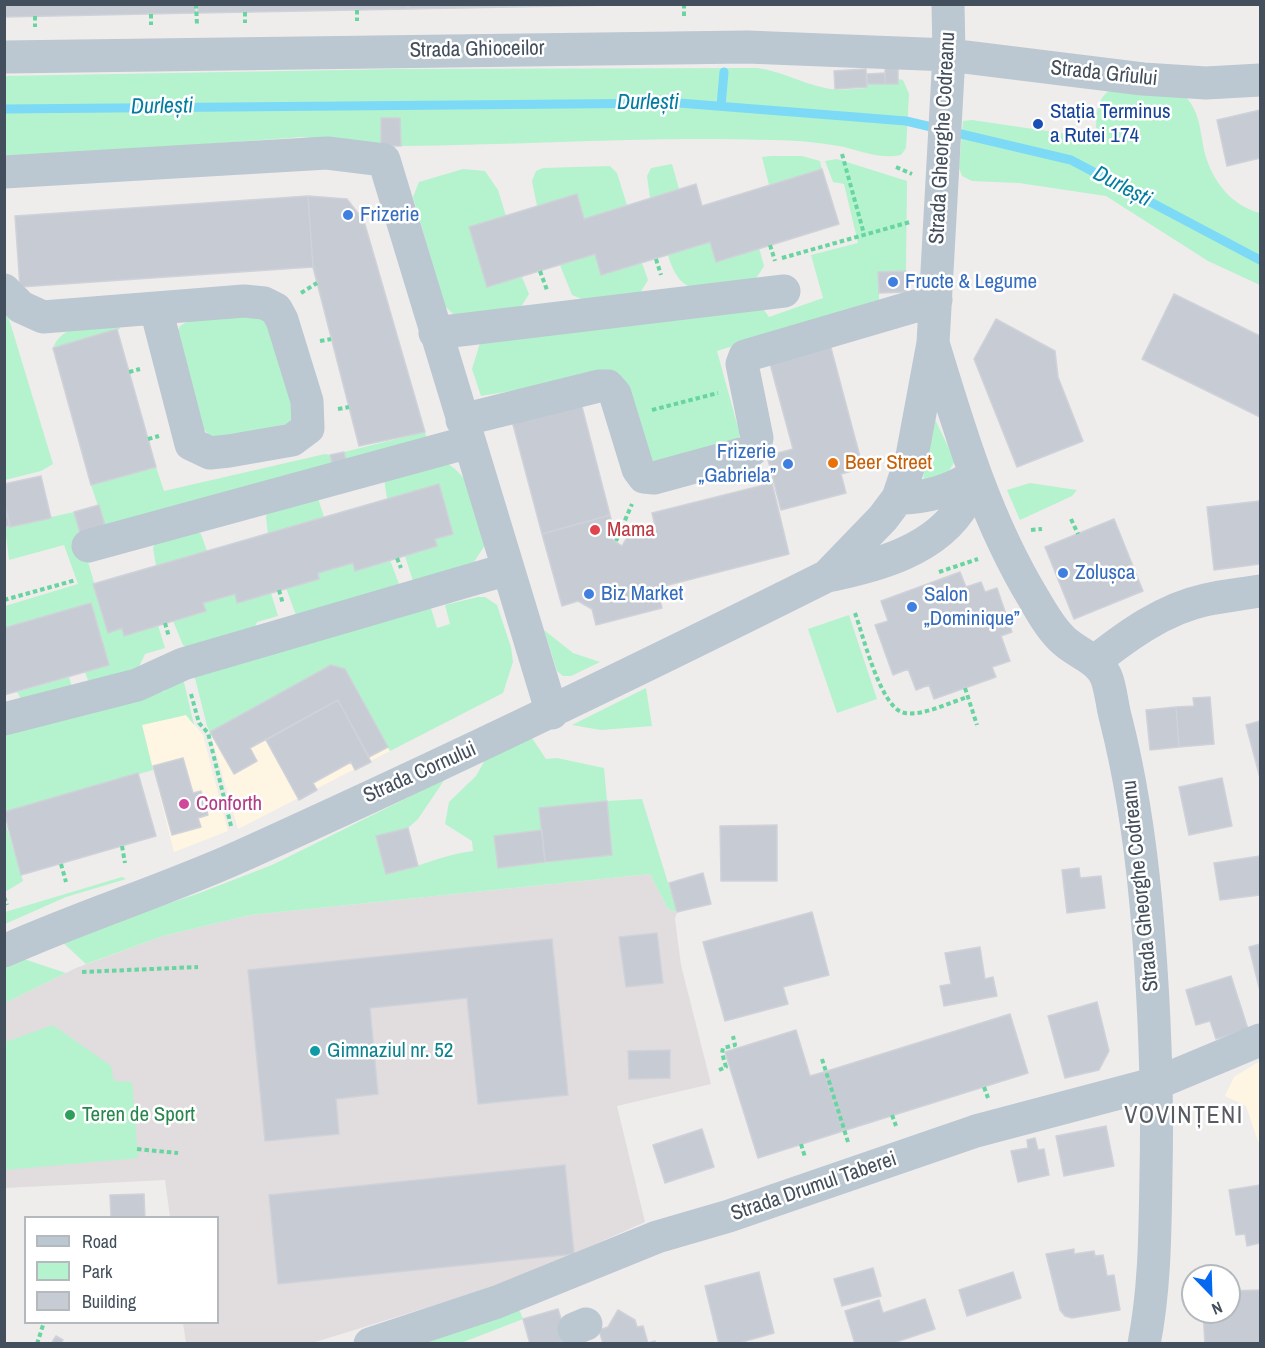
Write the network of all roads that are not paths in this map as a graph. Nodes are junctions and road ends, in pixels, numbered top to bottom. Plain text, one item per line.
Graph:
1 (948, 4) edge
2 (4, 57) edge
3 (947, 71) junction
4 (1260, 80) edge
5 (4, 172) edge
6 (780, 275) road end
7 (4, 290) edge
8 (936, 300) junction
9 (156, 309) junction
10 (435, 333) junction
11 (933, 343) junction
12 (465, 431) junction
13 (974, 476) junction
14 (898, 498) junction
15 (88, 546) dead end
16 (508, 569) junction
17 (827, 576) junction
18 (1260, 591) edge
19 (1095, 661) junction
20 (552, 713) junction
21 (4, 719) edge
22 (4, 951) edge
23 (1260, 1040) edge
24 (1157, 1083) junction
25 (370, 1344) edge
26 (1144, 1344) edge

1 - 3 street, Strada Gheorghe Codreanu
2 - 3 street, Strada Ghioceilor
3 - 4 street, Strada Grîului
3 - 8 street, Strada Gheorghe Codreanu
5 - 10 street
6 - 10 street
7 - 9 street
8 - 11 street, Strada Gheorghe Codreanu
8 - 12 street
9 - 9 street
10 - 12 street
11 - 13 street, Strada Gheorghe Codreanu
11 - 14 street
12 - 15 street
12 - 16 street
13 - 14 street
13 - 17 street
13 - 19 street, Strada Gheorghe Codreanu
14 - 17 street
16 - 20 street
16 - 21 street
17 - 20 street, Strada Cornului
18 - 19 street
19 - 24 street, Strada Gheorghe Codreanu
20 - 22 street, Strada Cornului
23 - 24 street, Strada Drumul Taberei
24 - 25 street, Strada Drumul Taberei
24 - 26 street, Strada Gheorghe Codreanu

